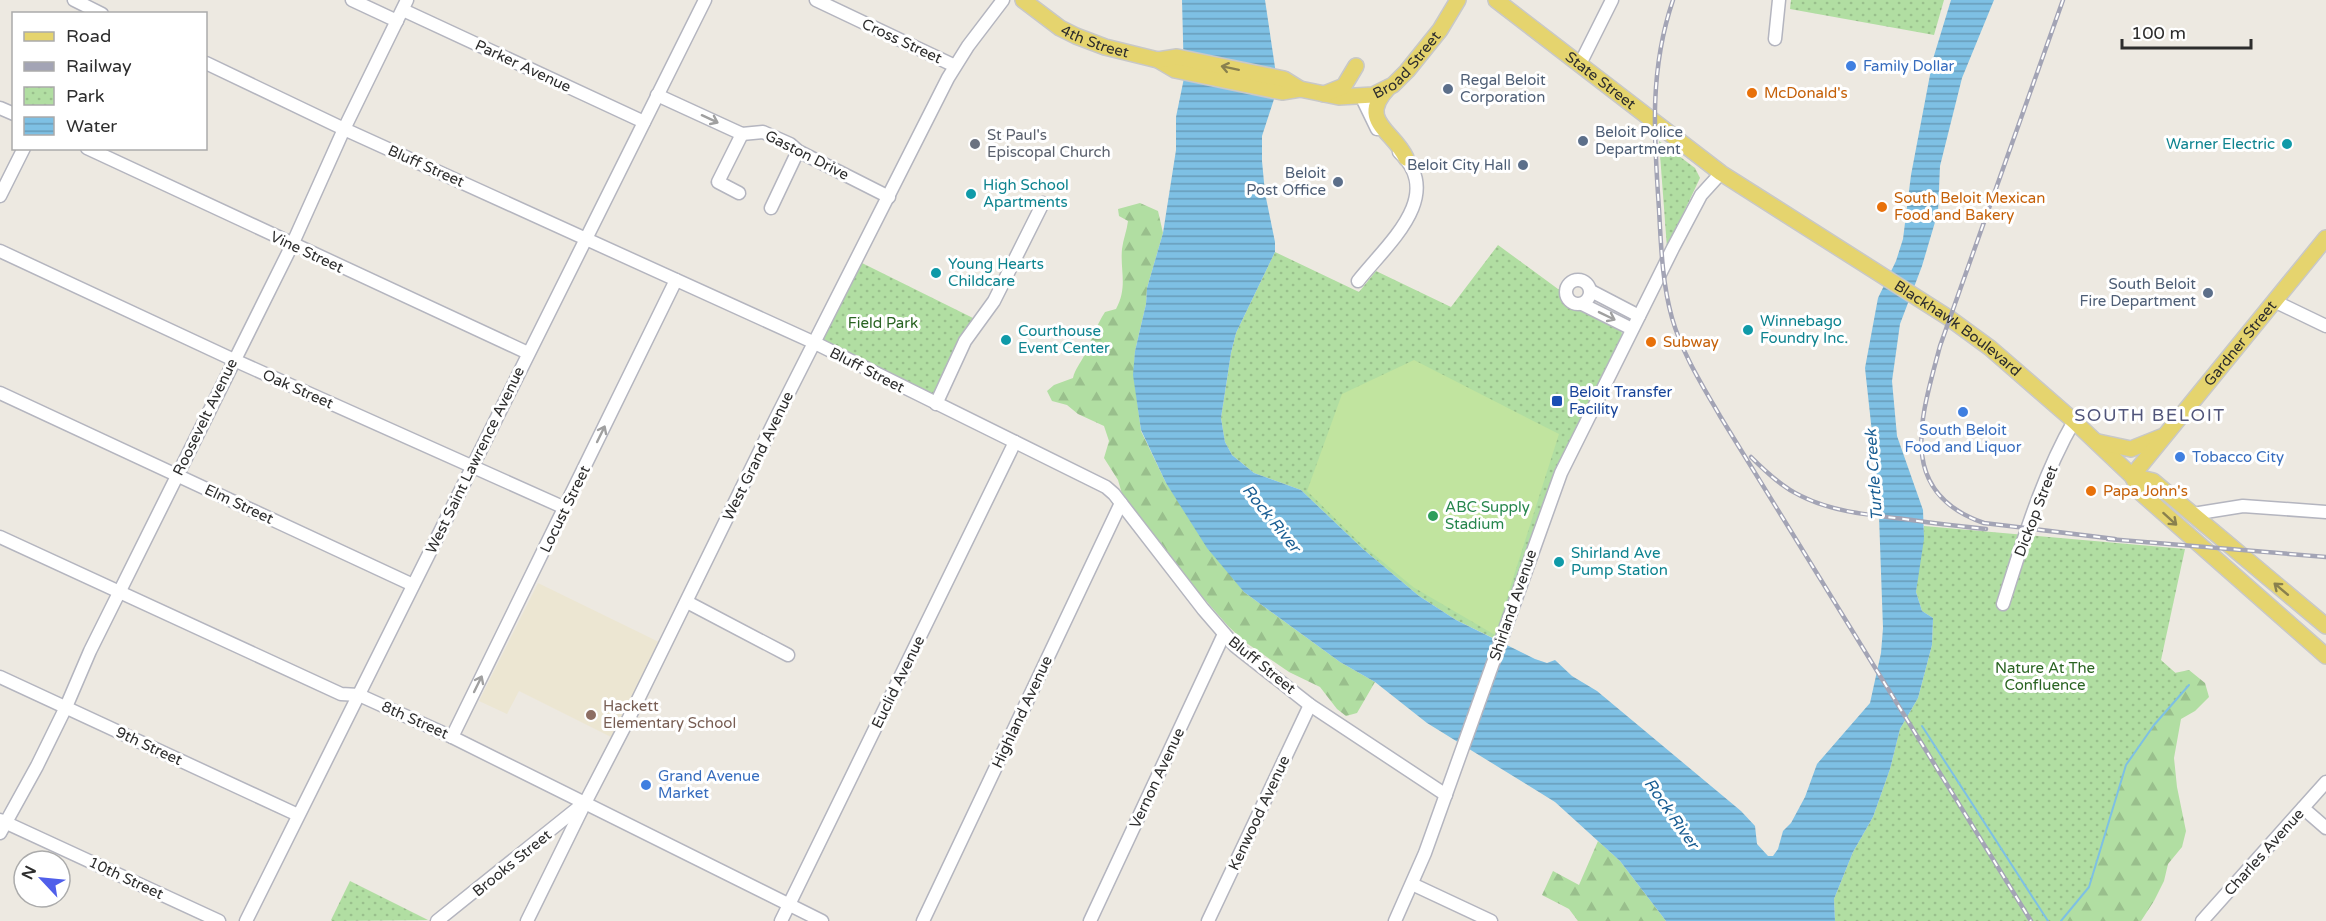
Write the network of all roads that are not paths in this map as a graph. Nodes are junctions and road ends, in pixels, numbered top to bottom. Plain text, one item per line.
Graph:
1 (74, 0) edge
2 (352, 0) edge
3 (816, 0) edge
4 (1003, 0) edge
5 (1023, 0) edge
6 (1458, 0) edge
7 (1496, 0) edge
8 (1612, 0) edge
9 (1779, 0) edge
10 (703, 1) edge
11 (96, 9) edge
12 (402, 10) edge
13 (1774, 39) dead end
14 (207, 63) edge
15 (1176, 64) joint
16 (1580, 64) junction
17 (955, 66) junction
18 (1356, 66) dead end
19 (1388, 88) junction
20 (1322, 94) junction
21 (657, 95) junction
22 (1362, 98) junction
23 (644, 122) junction
24 (344, 129) junction
25 (742, 134) junction
26 (23, 150) edge
27 (91, 150) edge
28 (798, 151) junction
29 (1408, 161) junction
30 (1721, 172) junction
31 (739, 193) dead end
32 (0, 196) edge
33 (889, 197) junction
34 (1765, 202) joint
35 (1043, 203) dead end
36 (771, 208) dead end
37 (585, 238) junction
38 (2326, 238) edge
39 (292, 245) junction
40 (0, 251) edge
41 (676, 280) junction
42 (1358, 281) dead end
43 (1591, 291) junction
44 (2274, 301) junction
45 (1582, 304) junction
46 (1639, 316) junction
47 (2326, 326) edge
48 (1632, 329) junction
49 (815, 343) junction
50 (528, 353) junction
51 (234, 360) junction
52 (0, 393) edge
53 (936, 404) junction
54 (2074, 421) junction
55 (2164, 436) junction
56 (1015, 442) junction
57 (2097, 442) junction
58 (472, 468) junction
59 (177, 475) junction
60 (2132, 476) junction
61 (1121, 503) junction
62 (565, 508) junction
63 (2326, 512) edge
64 (2193, 514) junction
65 (0, 537) edge
66 (413, 585) junction
67 (118, 592) junction
68 (687, 602) junction
69 (2003, 604) dead end
70 (2326, 626) edge
71 (1224, 634) junction
72 (788, 655) dead end
73 (2326, 656) edge
74 (0, 677) edge
75 (359, 695) junction
76 (1310, 705) junction
77 (66, 707) junction
78 (452, 737) junction
79 (2326, 782) edge
80 (1446, 795) junction
81 (585, 802) junction
82 (2303, 808) junction
83 (298, 815) junction
84 (2, 825) edge
85 (2326, 828) edge
86 (1412, 884) junction
87 (789, 905) junction
88 (219, 921) edge
89 (246, 921) edge
90 (437, 921) edge
91 (527, 921) edge
92 (781, 921) edge
93 (822, 921) edge
94 (923, 921) edge
95 (1090, 921) edge
96 (1208, 921) edge
97 (1395, 921) edge
98 (1491, 921) edge
99 (2202, 921) edge

1 - 11 street
2 - 12 street, Parker Avenue
3 - 17 street, Cross Street
4 - 17 street, West Grand Avenue
5 - 15 main road, 4th Street
6 - 19 main road, Broad Street
7 - 16 main road, State Street
8 - 16 street
9 - 13 street
10 - 21 street, West Saint Lawrence Avenue
12 - 23 street, Parker Avenue
12 - 24 street, Roosevelt Avenue
14 - 24 street, Bluff Street
15 - 20 main road, Broad Street
16 - 30 main road, State Street
17 - 33 street, West Grand Avenue
18 - 20 main road
19 - 22 main road, Broad Street
19 - 29 main road
20 - 22 main road, Broad Street
21 - 23 street, West Saint Lawrence Avenue
21 -> 25 street, Gaston Drive
22 - 29 street
23 - 37 street, West Saint Lawrence Avenue
24 - 37 street, Bluff Street
24 - 39 street, Roosevelt Avenue
25 - 28 street, Gaston Drive
25 - 31 street
26 - 32 street
27 - 39 street, Vine Street
28 - 33 street, Gaston Drive
28 - 36 street
29 - 42 street
30 - 34 main road, State Street
30 - 46 street, Shirland Avenue
33 - 49 street, West Grand Avenue
34 - 54 main road, Blackhawk Boulevard
35 - 53 street
37 - 41 street, Bluff Street
37 - 50 street, West Saint Lawrence Avenue
38 - 44 main road, Gardner Street
39 - 50 street, Vine Street
39 - 51 street, Roosevelt Avenue
40 - 51 street, Oak Street
41 - 49 street, Bluff Street
62 -> 41 street, Locust Street
43 - 45 street
43 - 45 street
43 - 46 street
44 - 47 street
44 - 55 main road, Gardner Street
45 -> 48 street
46 - 48 street, Shirland Avenue
48 - 80 street, Shirland Avenue
49 - 53 street, Bluff Street
49 - 68 street, West Grand Avenue
50 - 58 street, West Saint Lawrence Avenue
51 - 58 street, Oak Street
51 - 59 street, Roosevelt Avenue
52 - 59 street, Elm Street
53 - 56 street, Bluff Street
54 - 57 main road, Blackhawk Boulevard
54 - 69 street, Dickop Street
55 - 57 main road
55 - 60 main road, Gardner Street
56 - 61 street, Bluff Street
56 - 87 street, Euclid Avenue
57 - 60 main road, Blackhawk Boulevard
58 - 62 street, Oak Street
58 - 66 street, West Saint Lawrence Avenue
59 - 66 street, Elm Street
59 - 67 street, Roosevelt Avenue
60 - 64 main road, Blackhawk Boulevard
60 -> 73 main road, Blackhawk Boulevard
61 - 71 street, Bluff Street
61 - 94 street, Highland Avenue
78 -> 62 street, Locust Street
63 - 64 street
70 -> 64 main road, Blackhawk Boulevard
65 - 67 street, 8th Street
66 - 75 street, West Saint Lawrence Avenue
67 - 75 street, 8th Street
67 - 77 street, Roosevelt Avenue
68 - 72 street
68 - 81 street, West Grand Avenue
71 - 76 street, Bluff Street
71 - 95 street, Vernon Avenue
74 - 77 street, 9th Street
75 - 78 street, 8th Street
75 - 83 street, West Saint Lawrence Avenue
76 - 80 street, Bluff Street
76 - 96 street, Kenwood Avenue
77 - 83 street, 9th Street
77 - 84 street, Roosevelt Avenue
78 - 81 street, 8th Street
79 - 82 street, Charles Avenue
80 - 86 street, Shirland Avenue
81 - 87 street, 8th Street
81 - 90 street, Brooks Street
81 - 91 street, West Grand Avenue
82 - 85 street
82 - 99 street, Charles Avenue
83 - 89 street, West Saint Lawrence Avenue
84 - 88 street, 10th Street
86 - 97 street, Shirland Avenue
86 - 98 street
87 - 92 street, Euclid Avenue
87 - 93 street, 8th Street

